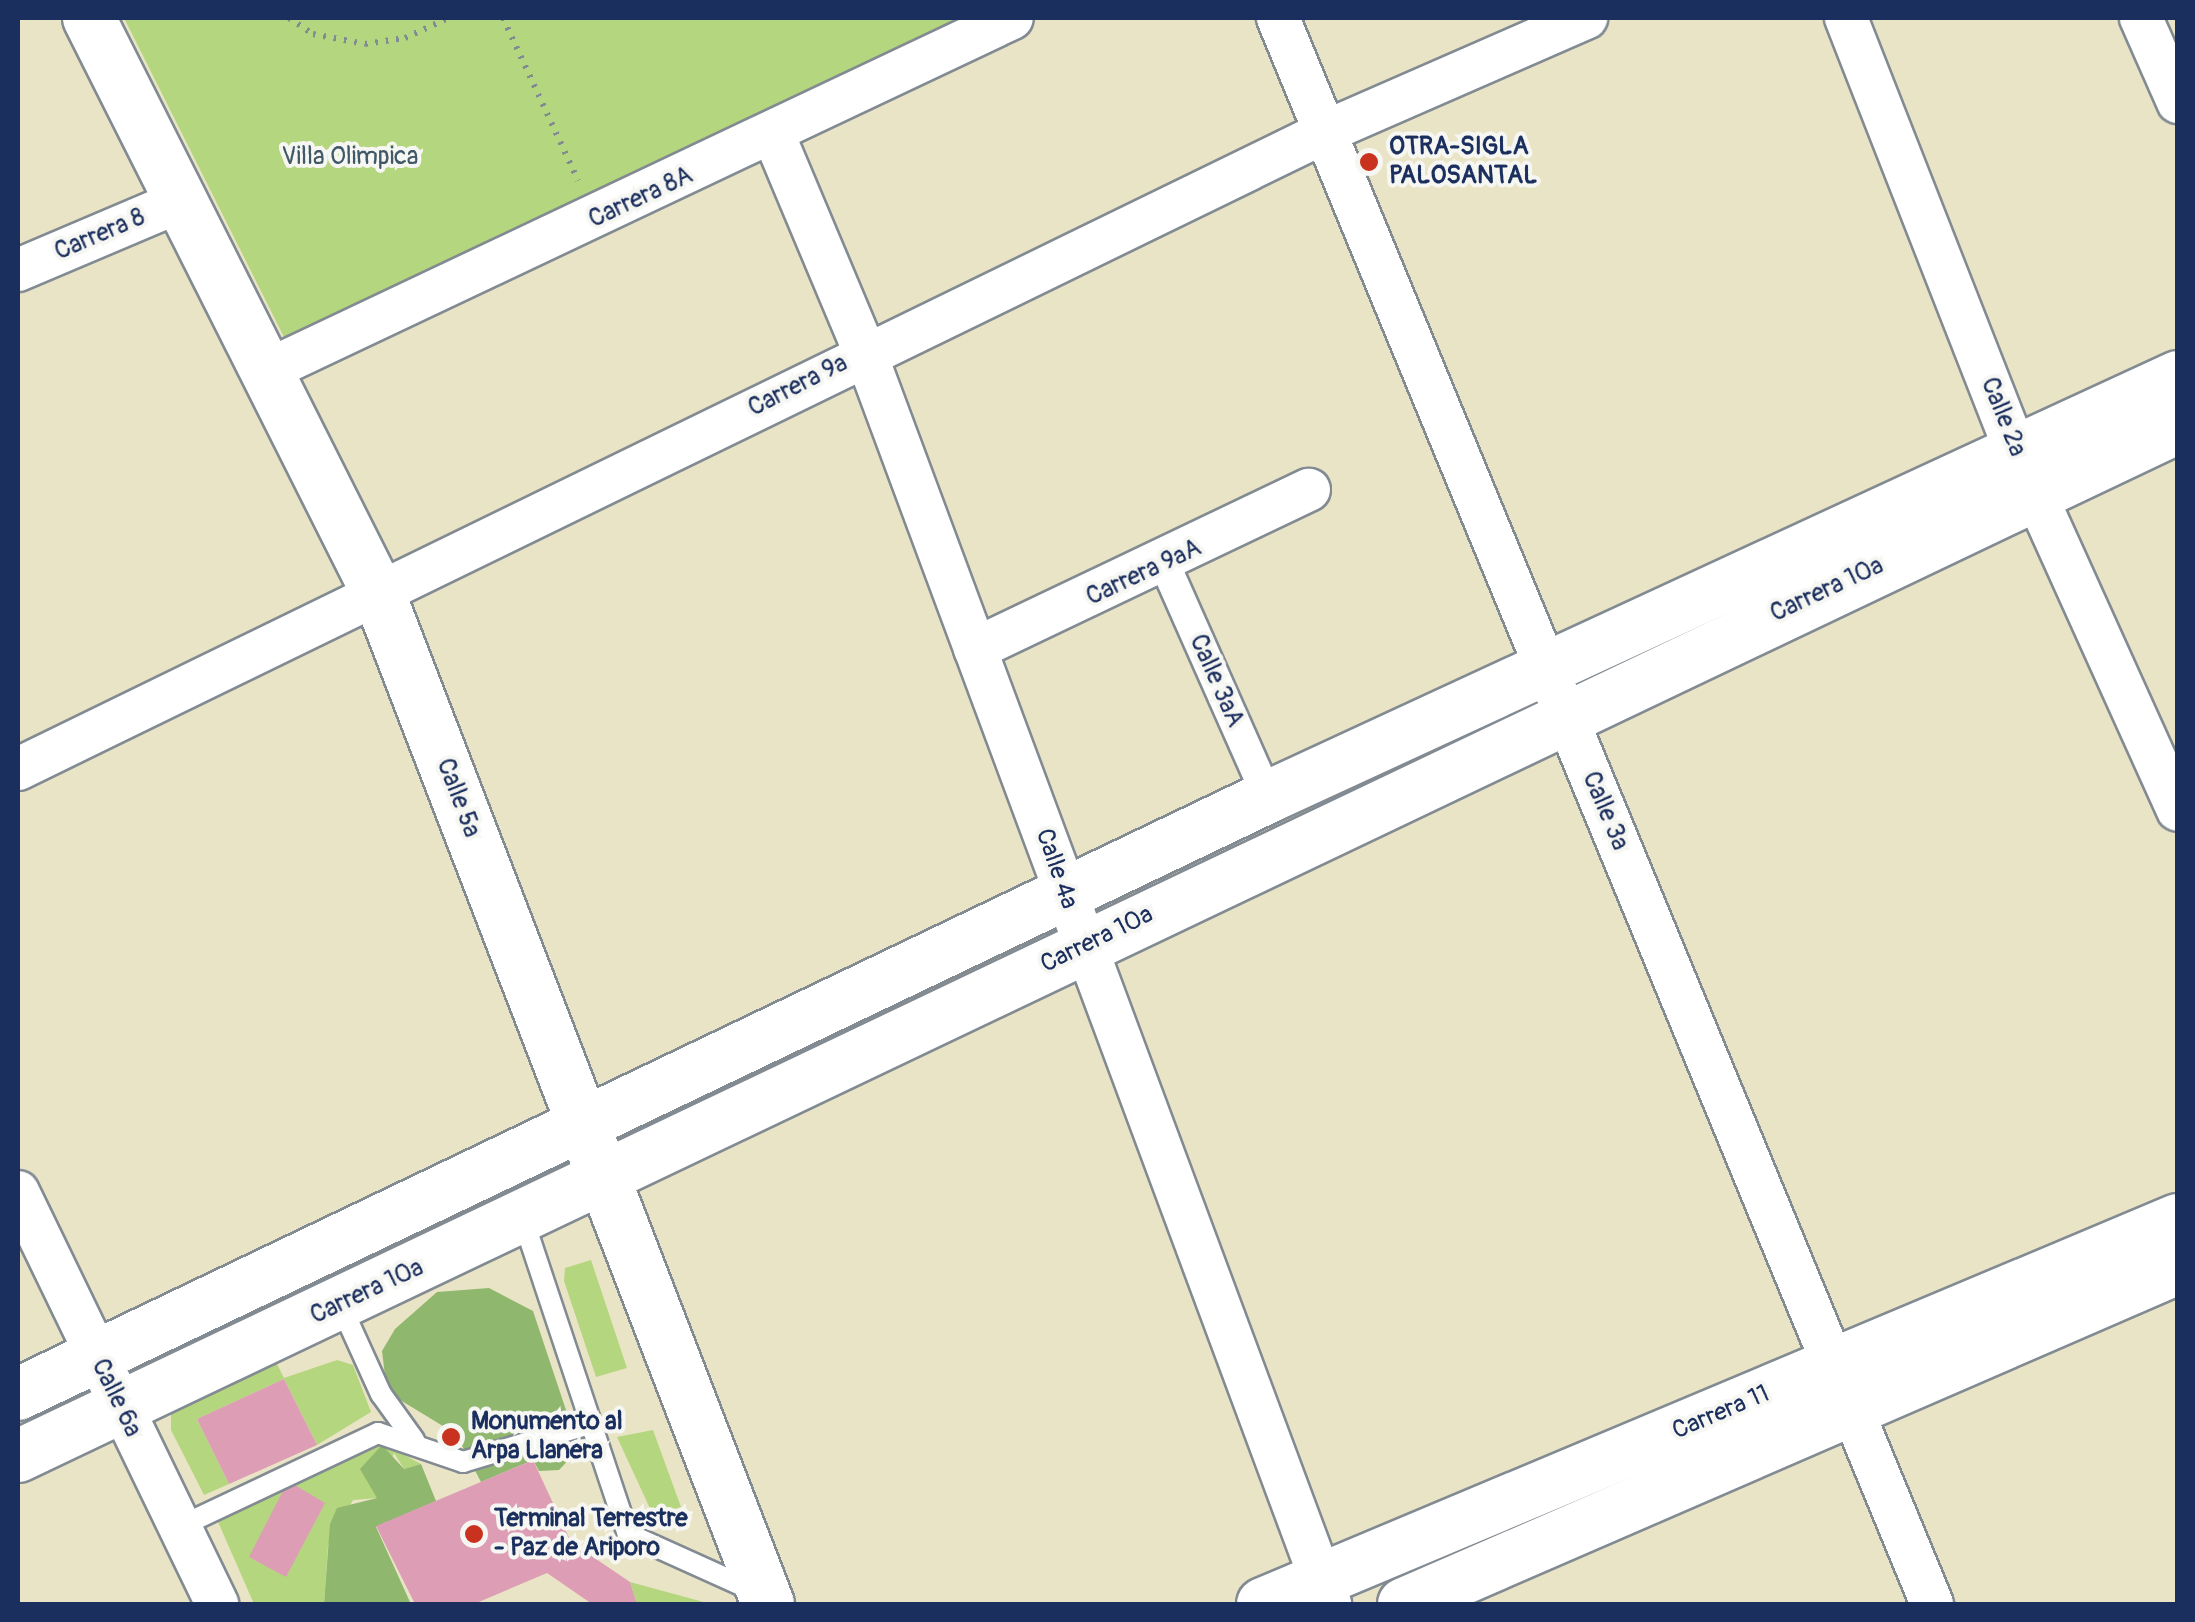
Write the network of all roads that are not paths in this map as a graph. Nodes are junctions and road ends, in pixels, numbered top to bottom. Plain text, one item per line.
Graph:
1 (89, 18) edge
2 (1012, 18) edge
3 (1278, 18) edge
4 (1586, 18) edge
5 (1846, 18) edge
6 (2141, 18) edge
7 (2178, 102) edge
8 (1327, 130) junction
9 (774, 136) junction
10 (183, 200) junction
11 (18, 270) edge
12 (865, 352) junction
13 (266, 371) junction
14 (2178, 377) edge
15 (2178, 427) edge
16 (2014, 447) junction
17 (1309, 490) dead end
18 (2035, 494) junction
19 (1165, 565) junction
20 (380, 597) junction
21 (975, 649) junction
22 (1555, 689) junction
23 (2160, 726) edge
24 (18, 769) edge
25 (1268, 797) junction
26 (2178, 810) edge
27 (1066, 894) junction
28 (1082, 948) junction
29 (586, 1124) junction
30 (607, 1180) junction
31 (18, 1192) edge
32 (523, 1219) junction
33 (2178, 1220) edge
34 (2178, 1268) edge
35 (341, 1306) junction
36 (95, 1355) junction
37 (1844, 1388) junction
38 (18, 1394) edge
39 (120, 1406) junction
40 (589, 1424) junction
41 (419, 1444) junction
42 (18, 1456) edge
43 (179, 1527) junction
44 (1325, 1592) edge
45 (767, 1600) edge
46 (217, 1604) edge
47 (1263, 1604) edge
48 (1404, 1604) edge
49 (1932, 1604) edge

1 - 10 street, Calle 5ª
2 - 9 street, Carrera 8A
3 - 8 street, Calle 3ª
4 - 8 street, Carrera 9ª
5 - 16 street, Calle 2ª
6 - 7 street
8 - 12 street, Carrera 9ª
8 - 22 street, Calle 3ª
9 - 12 street, Calle 4ª
9 - 13 street, Carrera 8A
10 - 11 street, Carrera 8
10 - 13 street, Calle 5ª
12 - 20 street, Carrera 9ª
12 - 21 street, Calle 4ª
13 - 20 street, Calle 5ª
14 - 16 street, Carrera 10ª
15 - 18 street, Carrera 10ª
16 - 18 street, Calle 2ª
16 - 22 street, Carrera 10ª
17 - 19 street, Carrera 9ªA
18 - 22 street, Carrera 10ª
18 - 23 street, Calle 2ª
19 - 21 street, Carrera 9ªA
19 - 25 street, Calle 3ªA
20 - 24 street, Carrera 9ª
20 - 29 street, Calle 5ª
21 - 27 street, Calle 4ª
22 - 25 street, Carrera 10ª
22 - 28 street, Carrera 10ª
22 - 37 street, Calle 3ª
23 - 26 street, Calle 2ª
25 - 27 street, Carrera 10ª
27 - 28 street, Calle 4ª
27 - 29 street, Carrera 10ª
28 - 30 street, Carrera 10ª
28 - 44 street, Calle 4ª
29 - 30 street, Calle 5ª
29 - 36 street, Carrera 10ª
30 - 32 street, Carrera 10ª
30 - 45 street, Calle 5ª
31 - 36 street, Calle 6ª
32 - 35 street, Carrera 10ª
32 - 40 lane
33 - 37 street, Carrera 11
34 - 37 street, Carrera 11
35 - 39 street, Carrera 10ª
35 - 41 lane
36 - 38 street, Carrera 10ª
36 - 39 street, Calle 6ª
37 - 44 street, Carrera 11
37 - 48 street, Carrera 11
37 - 49 street, Calle 3ª
39 - 42 street, Carrera 10ª
39 - 43 street, Calle 6ª
40 - 41 lane
40 - 45 lane
41 - 43 lane
43 - 46 street, Calle 6ª
44 - 47 street, Carrera 11

